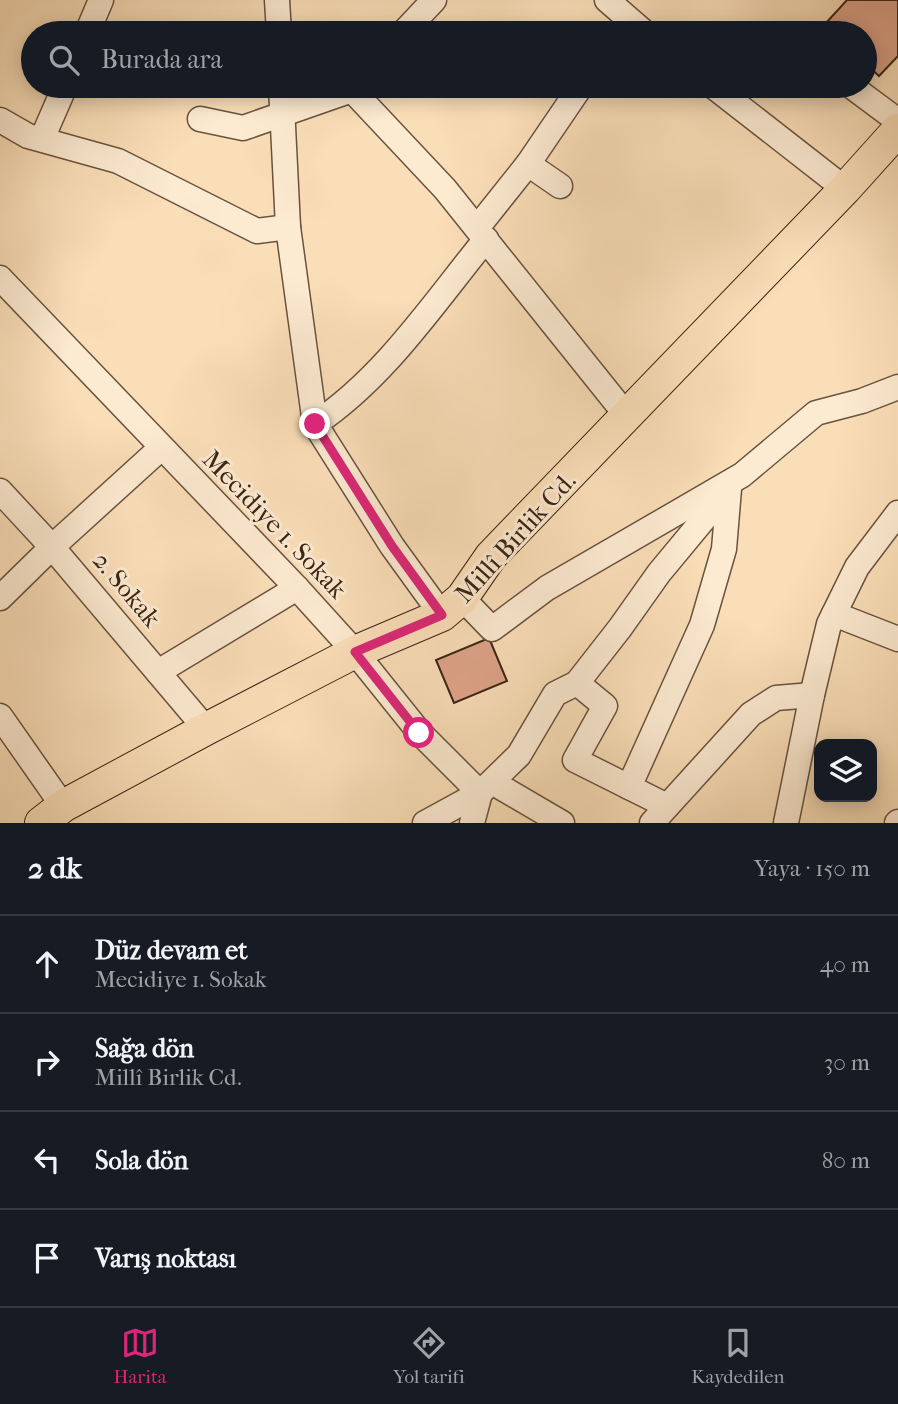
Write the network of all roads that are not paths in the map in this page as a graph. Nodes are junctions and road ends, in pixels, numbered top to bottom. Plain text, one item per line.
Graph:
1 (101, 0) edge
2 (277, 0) edge
3 (434, 0) edge
4 (607, 0) edge
5 (92, 21) edge
6 (278, 21) edge
7 (414, 21) edge
8 (624, 21) edge
9 (60, 98) edge
10 (281, 98) edge
11 (327, 98) edge
12 (362, 98) edge
13 (573, 98) edge
14 (728, 98) edge
15 (867, 98) edge
16 (282, 115) junction
17 (200, 119) dead end
18 (0, 120) edge
19 (898, 121) edge
20 (898, 130) edge
21 (42, 139) junction
22 (528, 164) junction
23 (560, 186) dead end
24 (845, 189) junction
25 (288, 227) junction
26 (482, 234) junction
27 (0, 278) edge
28 (898, 387) edge
29 (627, 416) junction
30 (315, 424) junction
31 (161, 448) junction
32 (736, 482) junction
33 (0, 491) edge
34 (898, 513) edge
35 (52, 547) junction
36 (297, 588) junction
37 (0, 598) edge
38 (452, 606) junction
39 (834, 614) junction
40 (898, 639) edge
41 (355, 652) junction
42 (158, 672) junction
43 (577, 683) junction
44 (811, 695) junction
45 (0, 716) edge
46 (206, 729) junction
47 (629, 787) junction
48 (486, 788) junction
49 (52, 814) edge
50 (660, 815) edge
51 (425, 823) edge
52 (472, 823) edge
53 (562, 823) edge
54 (789, 823) edge

1 - 5 street
2 - 6 street
3 - 7 street
4 - 8 street
9 - 21 street
10 - 16 street
11 - 16 street
12 - 26 street
13 - 22 street
14 - 24 street
15 - 19 street
16 - 17 street
16 - 25 street
18 - 21 street
20 - 24 main road, Millî Birlik Cd.
21 - 25 street
22 - 23 street
22 - 26 street
24 - 29 main road, Millî Birlik Cd.
25 - 30 street
26 - 29 street
26 - 30 street
27 - 31 street, Mecidiye 1. Sokak
28 - 32 street
29 - 38 main road, Millî Birlik Cd.
30 - 38 street
31 - 35 street
31 - 36 street, Mecidiye 1. Sokak
32 - 38 street
32 - 43 street
32 - 47 street
33 - 35 street, 2. Sokak
34 - 39 street
35 - 37 street
35 - 42 street, 2. Sokak
36 - 41 street, Mecidiye 1. Sokak
36 - 42 street
38 - 41 main road, Millî Birlik Cd.
39 - 40 street
39 - 44 street
41 - 46 main road, Millî Birlik Cd.
41 - 48 street, Mecidiye 1. Sokak
42 - 46 street, 2. Sokak
43 - 47 street
43 - 48 street
44 - 50 street
44 - 54 street
45 - 49 street
46 - 49 main road, Millî Birlik Cd.
47 - 50 street
48 - 51 street
48 - 52 street
48 - 53 street, Mecidiye 1. Sokak

